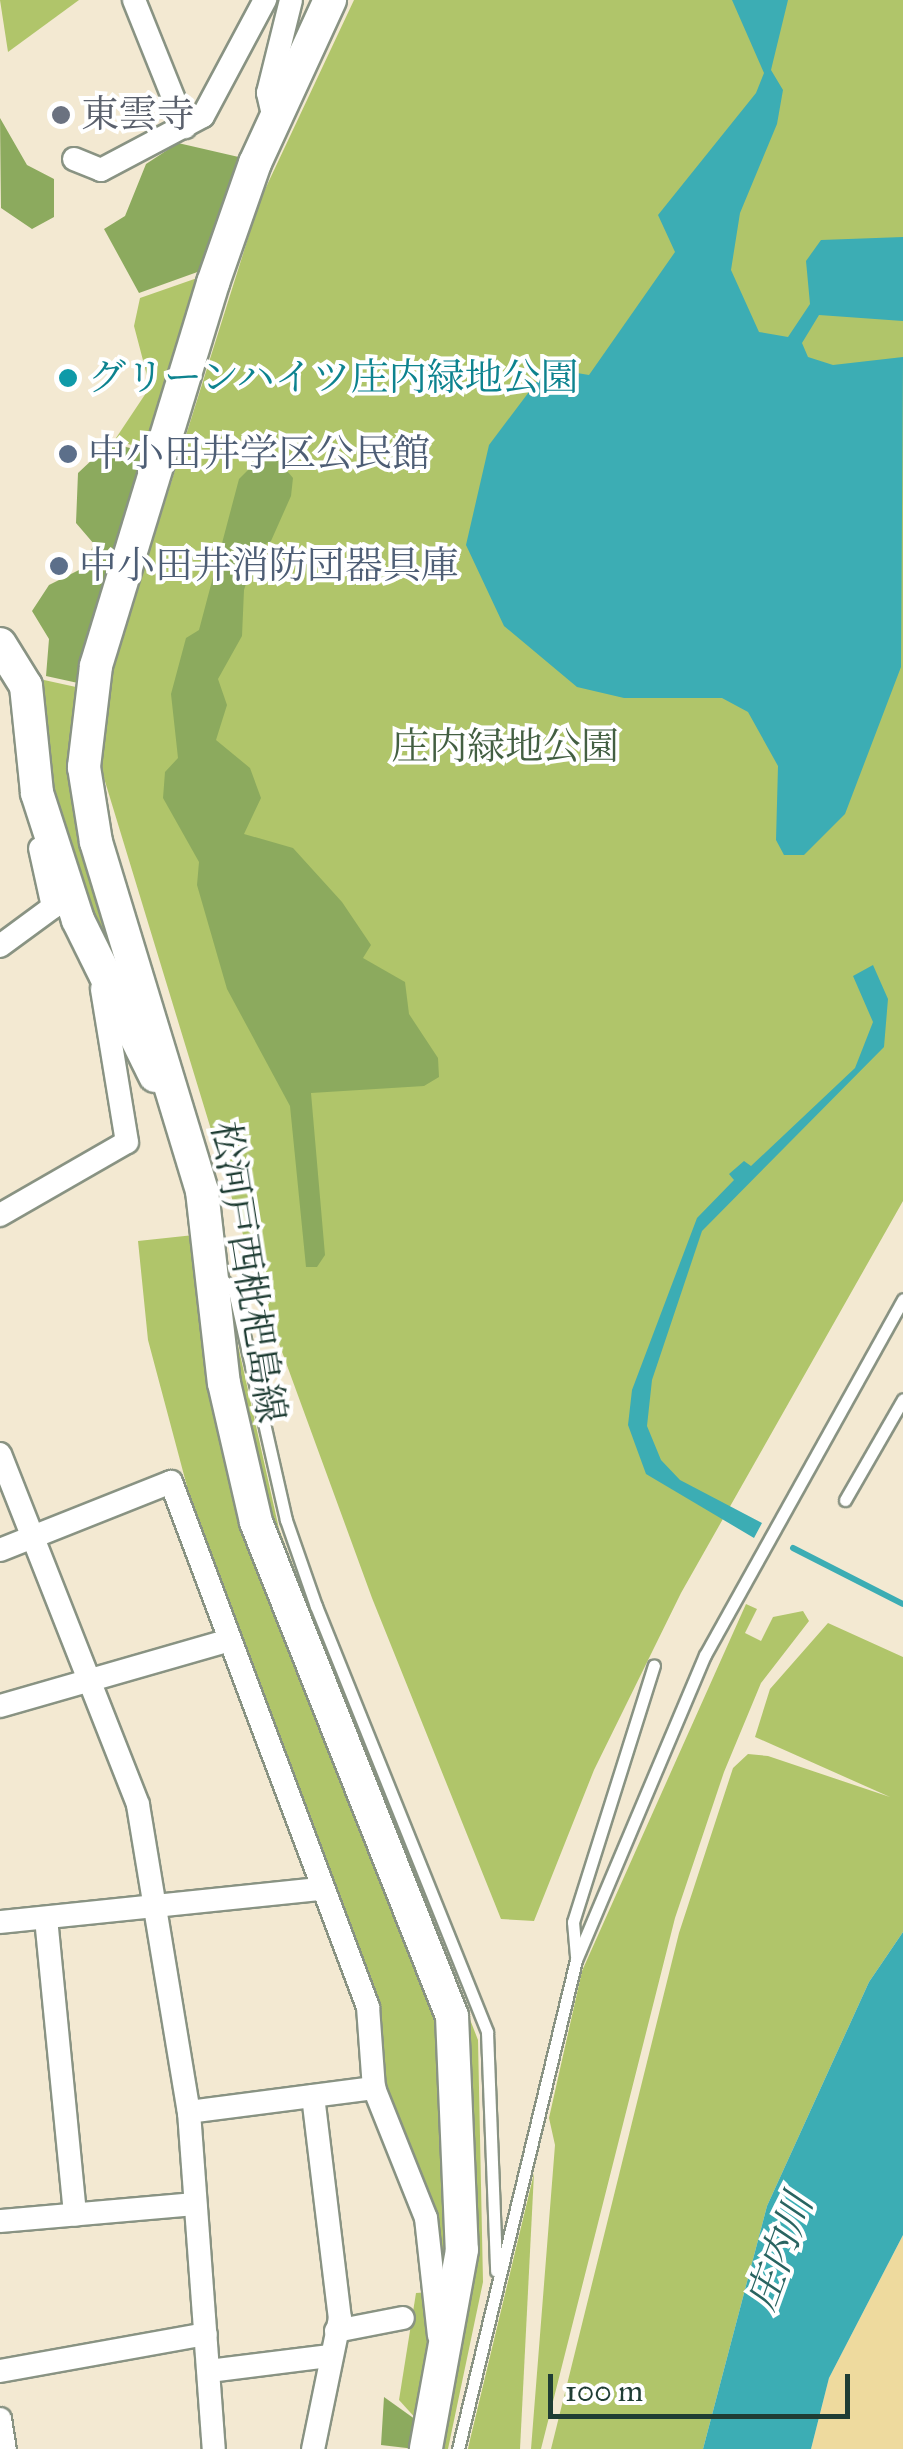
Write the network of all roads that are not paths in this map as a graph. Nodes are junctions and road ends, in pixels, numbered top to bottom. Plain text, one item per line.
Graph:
1 (134, 0) edge
2 (264, 0) edge
3 (292, 0) edge
4 (330, 0) edge
5 (274, 119) junction
6 (185, 127) junction
7 (74, 159) dead end
8 (0, 644) edge
9 (38, 793) junction
10 (0, 946) edge
11 (96, 953) junction
12 (176, 1089) junction
13 (0, 1215) edge
14 (212, 1270) junction
15 (903, 1299) edge
16 (903, 1399) edge
17 (0, 1454) edge
18 (846, 1500) dead end
19 (36, 1536) junction
20 (0, 1550) edge
21 (226, 1641) junction
22 (654, 1665) dead end
23 (91, 1680) junction
24 (0, 1706) edge
25 (320, 1888) junction
26 (156, 1908) junction
27 (46, 1918) junction
28 (0, 1922) edge
29 (576, 1960) junction
30 (374, 2088) junction
31 (313, 2096) junction
32 (189, 2112) junction
33 (195, 2204) junction
34 (75, 2214) junction
35 (0, 2221) edge
36 (496, 2290) junction
37 (403, 2318) dead end
38 (336, 2331) junction
39 (206, 2334) junction
40 (444, 2348) junction
41 (330, 2356) junction
42 (0, 2371) edge
43 (208, 2371) junction
44 (0, 2419) edge
45 (5, 2449) edge
46 (214, 2449) edge
47 (314, 2449) edge
48 (426, 2449) edge
49 (458, 2449) edge

1 - 6 street
2 - 6 street
3 - 5 street
4 - 5 main road, 松河戸西枇杷島線
5 - 12 main road, 松河戸西枇杷島線
6 - 7 street
8 - 9 main road
9 - 10 street
9 - 11 main road
11 - 12 main road
11 - 13 street
12 - 14 main road, 松河戸西枇杷島線
14 - 36 lane
14 - 40 main road, 松河戸西枇杷島線
15 - 29 lane
16 - 18 lane
17 - 19 street
19 - 20 street
19 - 21 street
19 - 23 street
21 - 23 street
21 - 25 street
22 - 29 lane
23 - 24 street
23 - 26 street
25 - 26 street
25 - 30 street
26 - 27 street
26 - 32 street
27 - 28 street
27 - 34 street
29 - 36 lane
30 - 31 street
30 - 40 street
31 - 32 street
31 - 38 street
32 - 33 street
33 - 34 street
33 - 39 street
34 - 35 street
36 - 49 lane
37 - 38 street
38 - 41 street
39 - 42 street
39 - 43 street
40 - 48 main road, 松河戸西枇杷島線
41 - 43 street
41 - 47 street
43 - 46 street
44 - 45 street

